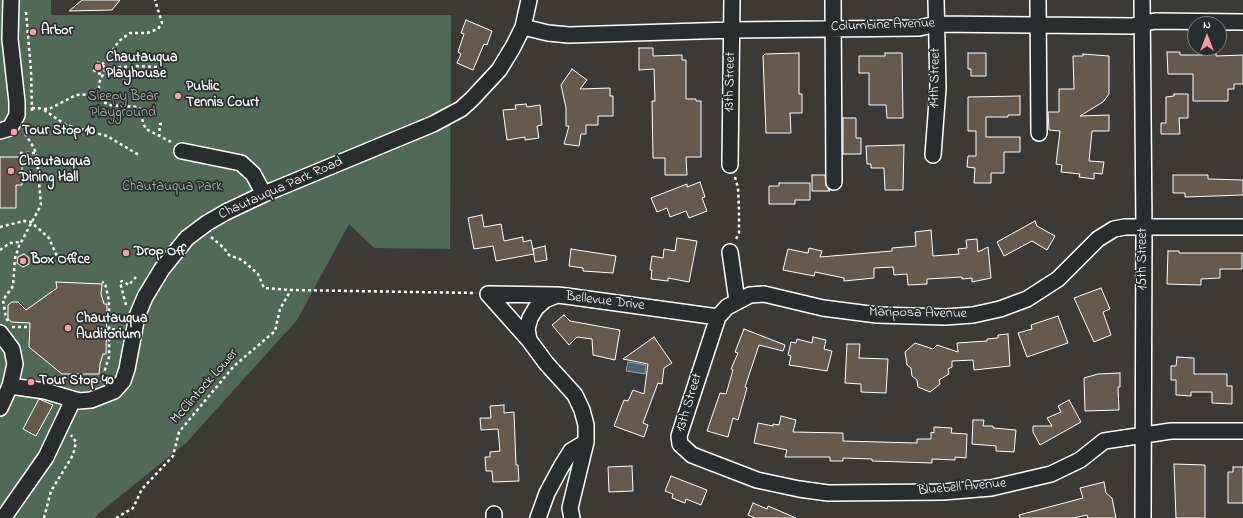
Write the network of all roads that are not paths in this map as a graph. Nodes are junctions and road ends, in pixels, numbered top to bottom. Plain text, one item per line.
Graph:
1 (11, 0) edge
2 (529, 0) edge
3 (732, 0) edge
4 (833, 0) edge
5 (936, 0) edge
6 (1038, 0) edge
7 (1142, 0) edge
8 (1243, 22) edge
9 (936, 24) junction
10 (1038, 25) junction
11 (1142, 25) junction
12 (523, 27) junction
13 (833, 29) junction
14 (732, 30) junction
15 (0, 131) edge
16 (1039, 133) dead end
17 (178, 147) road end
18 (933, 155) dead end
19 (730, 165) road end
20 (834, 182) dead end
21 (264, 194) junction
22 (1243, 227) edge
23 (1144, 228) junction
24 (730, 252) road end
25 (557, 295) junction
26 (737, 301) junction
27 (718, 317) junction
28 (0, 333) edge
29 (529, 340) junction
30 (10, 386) junction
31 (73, 400) junction
32 (0, 408) edge
33 (1243, 431) edge
34 (1143, 434) junction
35 (586, 442) junction
36 (680, 444) joint
37 (4, 517) dead end
38 (538, 518) edge
39 (572, 518) edge
40 (1143, 518) edge

1 - 15 street
2 - 12 street, Chautauqua Park Road
3 - 14 street, 13th Street
4 - 13 street
5 - 9 street, 14th Street
6 - 10 street
7 - 11 street, 15th Street
8 - 11 street, Columbine Avenue
9 - 10 street, Columbine Avenue
9 - 13 street, Columbine Avenue
9 - 18 street, 14th Street
10 - 11 street, Columbine Avenue
10 - 16 street
11 - 23 street, 15th Street
12 - 14 street, Columbine Avenue
12 - 21 street, Chautauqua Park Road
13 - 14 street, Columbine Avenue
13 - 20 street
14 - 19 street, 13th Street
17 - 21 street
21 - 31 street, Chautauqua Park Road
22 - 23 street, Mariposa Avenue
23 - 26 street, Mariposa Avenue
23 - 34 street, 15th Street
24 - 26 street
25 - 27 street, Bellevue Drive
25 - 29 street, Bellevue Drive
25 - 29 street
26 - 27 street, Mariposa Avenue
27 - 36 street, 13th Street
28 - 30 street
29 - 35 street
30 - 31 street
30 - 32 street
31 - 37 street
33 - 34 street, Bluebell Avenue
34 - 36 street, Bluebell Avenue
34 - 40 street, 15th Street
35 - 38 street
35 - 39 street

